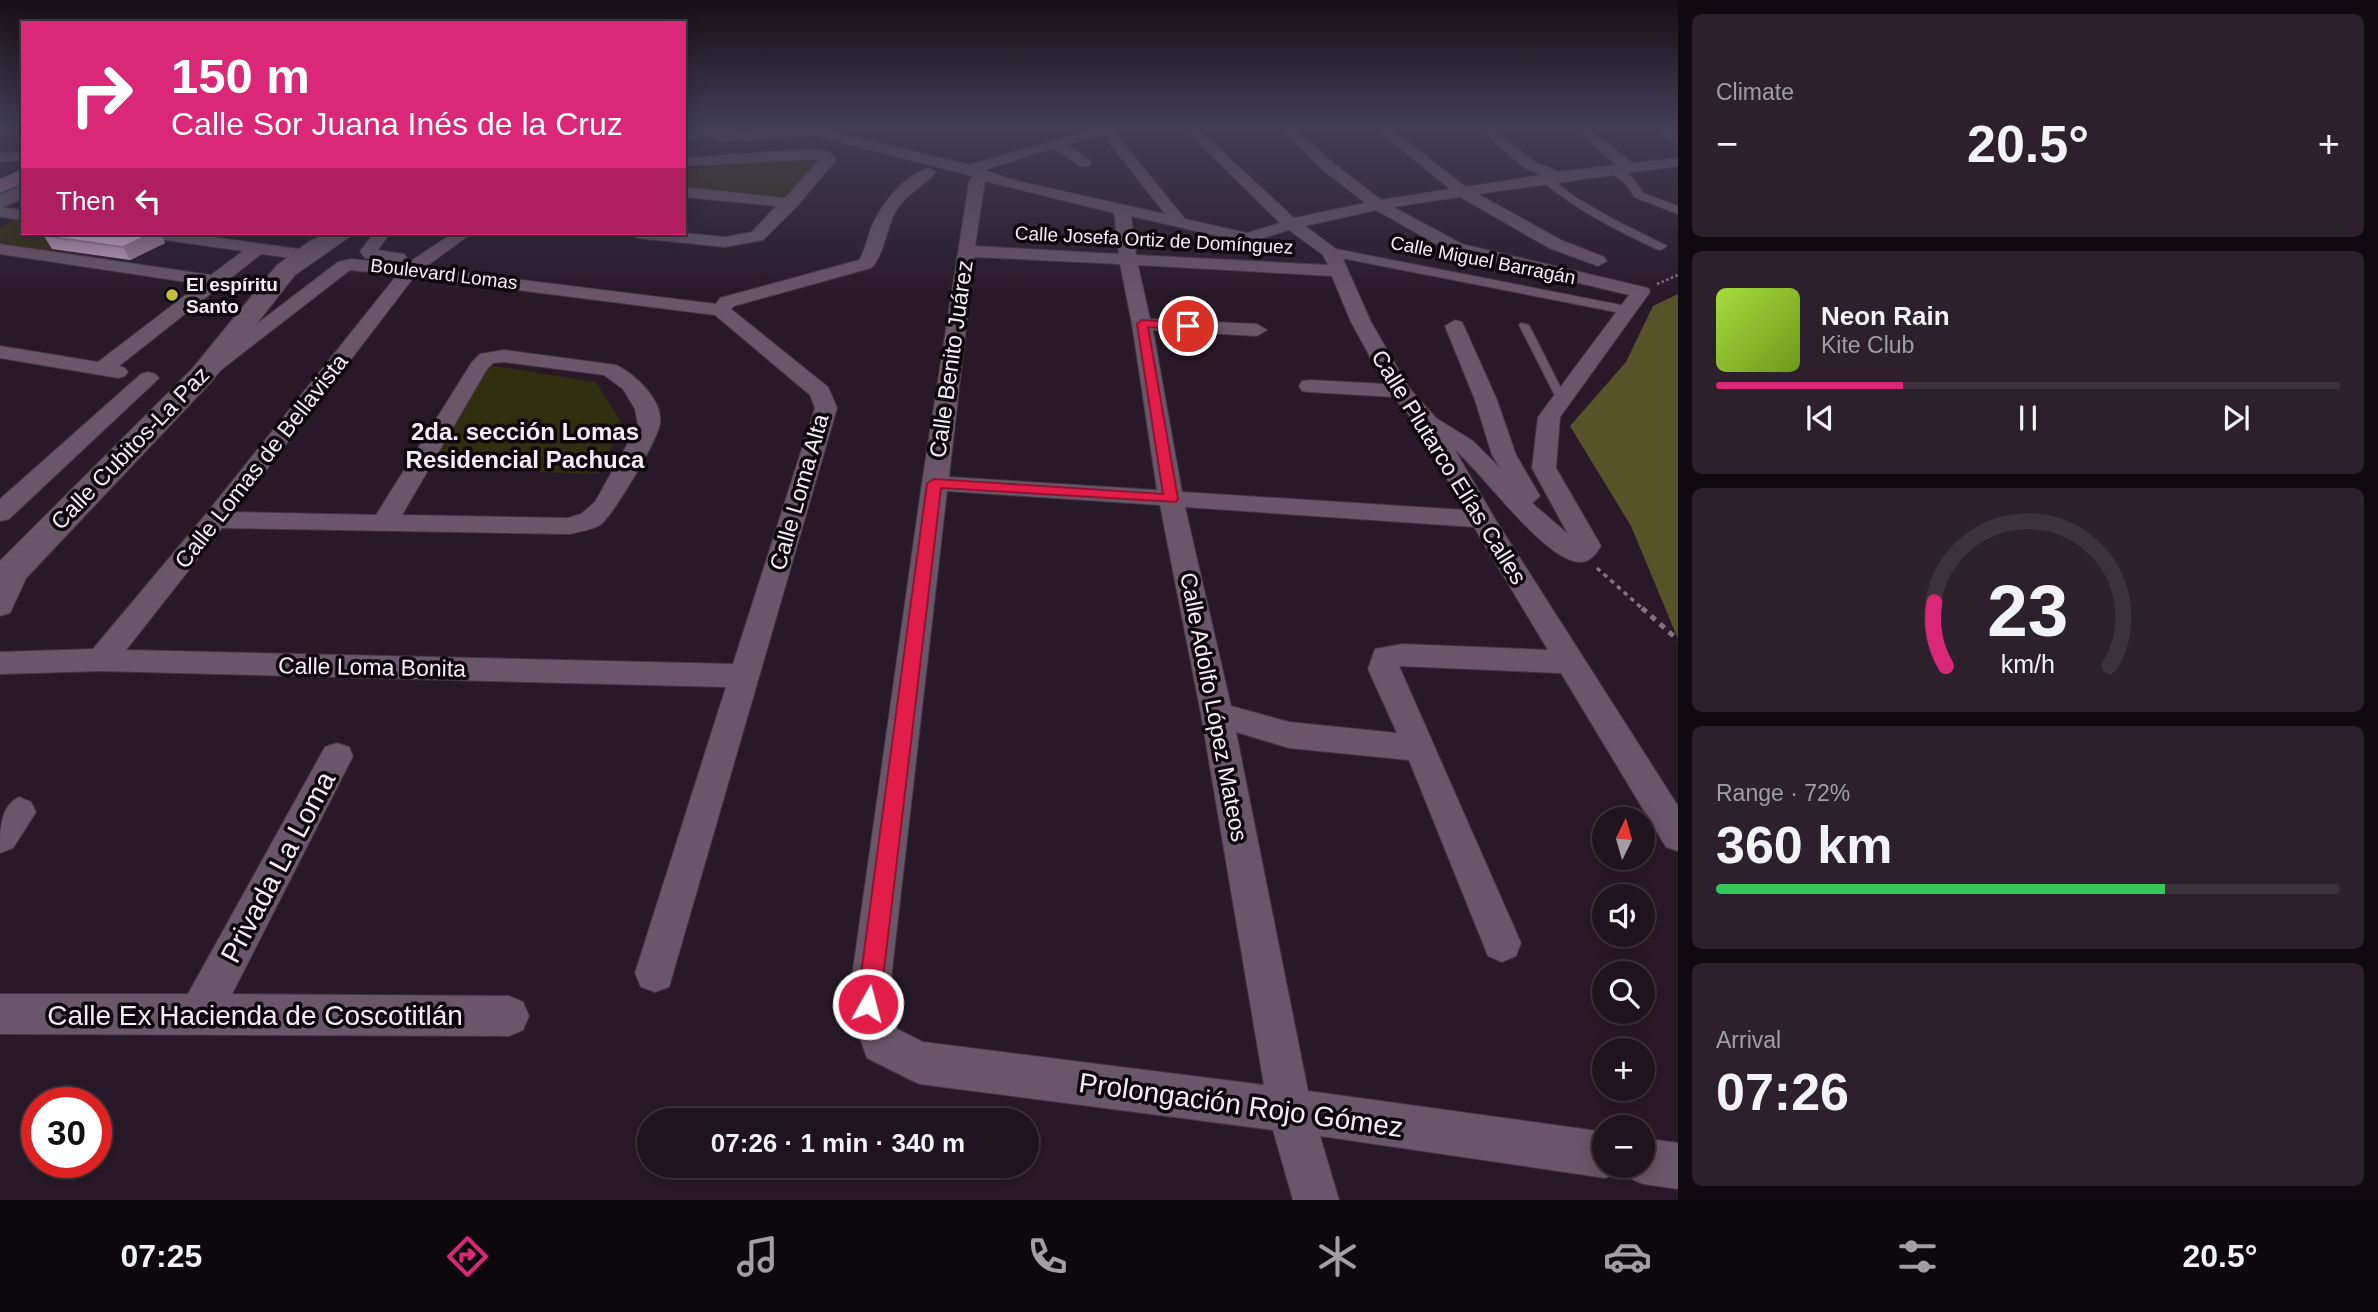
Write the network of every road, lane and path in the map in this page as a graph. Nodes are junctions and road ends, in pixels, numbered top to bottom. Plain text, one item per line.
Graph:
1 (807, 184) edge
2 (910, 184) edge
3 (977, 184) edge
4 (1009, 184) edge
5 (1149, 184) edge
6 (1250, 184) edge
7 (1351, 184) edge
8 (1453, 184) edge
9 (1517, 184) edge
10 (1560, 184) edge
11 (1632, 184) edge
12 (21, 191) edge
13 (686, 192) edge
14 (1465, 193) junction
15 (790, 203) junction
16 (0, 205) edge
17 (1378, 205) junction
18 (1678, 210) edge
19 (1122, 211) junction
20 (0, 212) edge
21 (21, 213) edge
22 (21, 213) edge
23 (21, 214) edge
24 (1179, 222) junction
25 (1291, 224) junction
26 (0, 227) edge
27 (199, 235) edge
28 (340, 235) edge
29 (380, 235) edge
30 (461, 235) edge
31 (654, 235) edge
32 (223, 236) edge
33 (1661, 246) dead end
34 (258, 248) junction
35 (0, 249) edge
36 (312, 251) junction
37 (966, 251) junction
38 (1128, 260) junction
39 (1598, 261) dead end
40 (1336, 262) junction
41 (416, 266) junction
42 (213, 281) junction
43 (724, 306) junction
44 (254, 308) junction
45 (1626, 310) junction
46 (1142, 324) junction
47 (1524, 325) dead end
48 (1455, 326) dead end
49 (1257, 330) dead end
50 (0, 352) edge
51 (102, 369) junction
52 (202, 375) junction
53 (1310, 386) dead end
54 (1400, 391) junction
55 (1562, 400) junction
56 (1427, 423) junction
57 (934, 483) junction
58 (1171, 499) junction
59 (0, 513) edge
60 (1482, 519) junction
61 (215, 520) junction
62 (384, 523) junction
63 (1549, 532) junction
64 (1581, 553) junction
65 (7, 564) edge
66 (0, 606) edge
67 (1678, 640) edge
68 (101, 660) junction
69 (1570, 662) junction
70 (0, 663) edge
71 (744, 676) junction
72 (1217, 714) junction
73 (1420, 748) junction
74 (337, 756) dead end
75 (1678, 836) edge
76 (1502, 943) dead end
77 (655, 973) dead end
78 (0, 1014) edge
79 (200, 1014) junction
80 (509, 1016) dead end
81 (883, 1043) joint
82 (1290, 1110) junction
83 (1592, 1153) edge
84 (1655, 1163) edge
85 (1678, 1166) edge
86 (1317, 1200) edge

1 - 15 street
2 - 43 street
3 - 37 street, Calle Benito Juárez
4 - 19 street
5 - 24 street
6 - 25 street
7 - 17 street
8 - 14 street
9 - 14 street
10 - 33 street
11 - 18 street
12 - 16 street
13 - 15 street
14 - 17 street
14 - 39 street
15 - 31 street
16 - 21 street
17 - 25 street
17 - 45 street
19 - 24 street
19 - 38 street, Calle Adolfo López Mateos
20 - 22 street
23 - 26 street
24 - 25 street
25 - 40 street
27 - 32 street
28 - 36 main road, Calle Cubitos-La Paz
29 - 41 street, Boulevard Lomas
30 - 41 street, Calle Lomas de Bellavista
32 - 34 street
32 - 36 street
34 - 36 street
34 - 42 street
35 - 42 street
36 - 44 main road, Calle Cubitos-La Paz
37 - 38 street, Calle Josefa Ortiz de Domínguez
37 - 57 street, Calle Benito Juárez
38 - 40 street, Calle Josefa Ortiz de Domínguez
38 - 46 street, Calle Adolfo López Mateos
40 - 45 street, Calle Miguel Barragán
40 - 54 street, Calle Plutarco Elías Calles
41 - 43 street, Boulevard Lomas
41 - 52 street, Boulevard Lomas
41 - 61 street, Calle Lomas de Bellavista
42 - 51 street
43 - 71 street, Calle Loma Alta
44 - 52 main road, Calle Cubitos-La Paz
44 - 65 main road, Calle Cubitos-La Paz
45 - 55 street
46 - 49 street
46 - 58 street, Calle Adolfo López Mateos
47 - 55 lane
48 - 63 street
50 - 51 street
51 - 59 street
52 - 65 main road, Calle Cubitos-La Paz
53 - 54 street
54 - 56 street, Calle Plutarco Elías Calles
55 - 64 street
56 - 60 street, Calle Plutarco Elías Calles
56 - 63 street
57 - 58 street
57 - 81 street, Calle Benito Juárez
58 - 60 street
58 - 72 street, Calle Adolfo López Mateos
60 - 69 street, Calle Plutarco Elías Calles
61 - 62 street
61 - 68 street, Calle Lomas de Bellavista
62 - 62 street
63 - 64 street
64 - 67 path
65 - 66 street
68 - 70 street, Calle Loma Bonita
68 - 71 street, Calle Loma Bonita
69 - 73 street
69 - 75 street, Calle Plutarco Elías Calles
71 - 77 street, Calle Loma Alta
72 - 73 street
72 - 82 street, Calle Adolfo López Mateos
73 - 76 street
74 - 79 street, Privada La Loma
78 - 79 street, Calle Ex Hacienda de Coscotitlán
79 - 80 street, Calle Ex Hacienda de Coscotitlán
81 - 82 street, Prolongación Rojo Gómez
82 - 83 street, Prolongación Rojo Gómez
82 - 86 street, Calle Adolfo López Mateos
84 - 85 street

